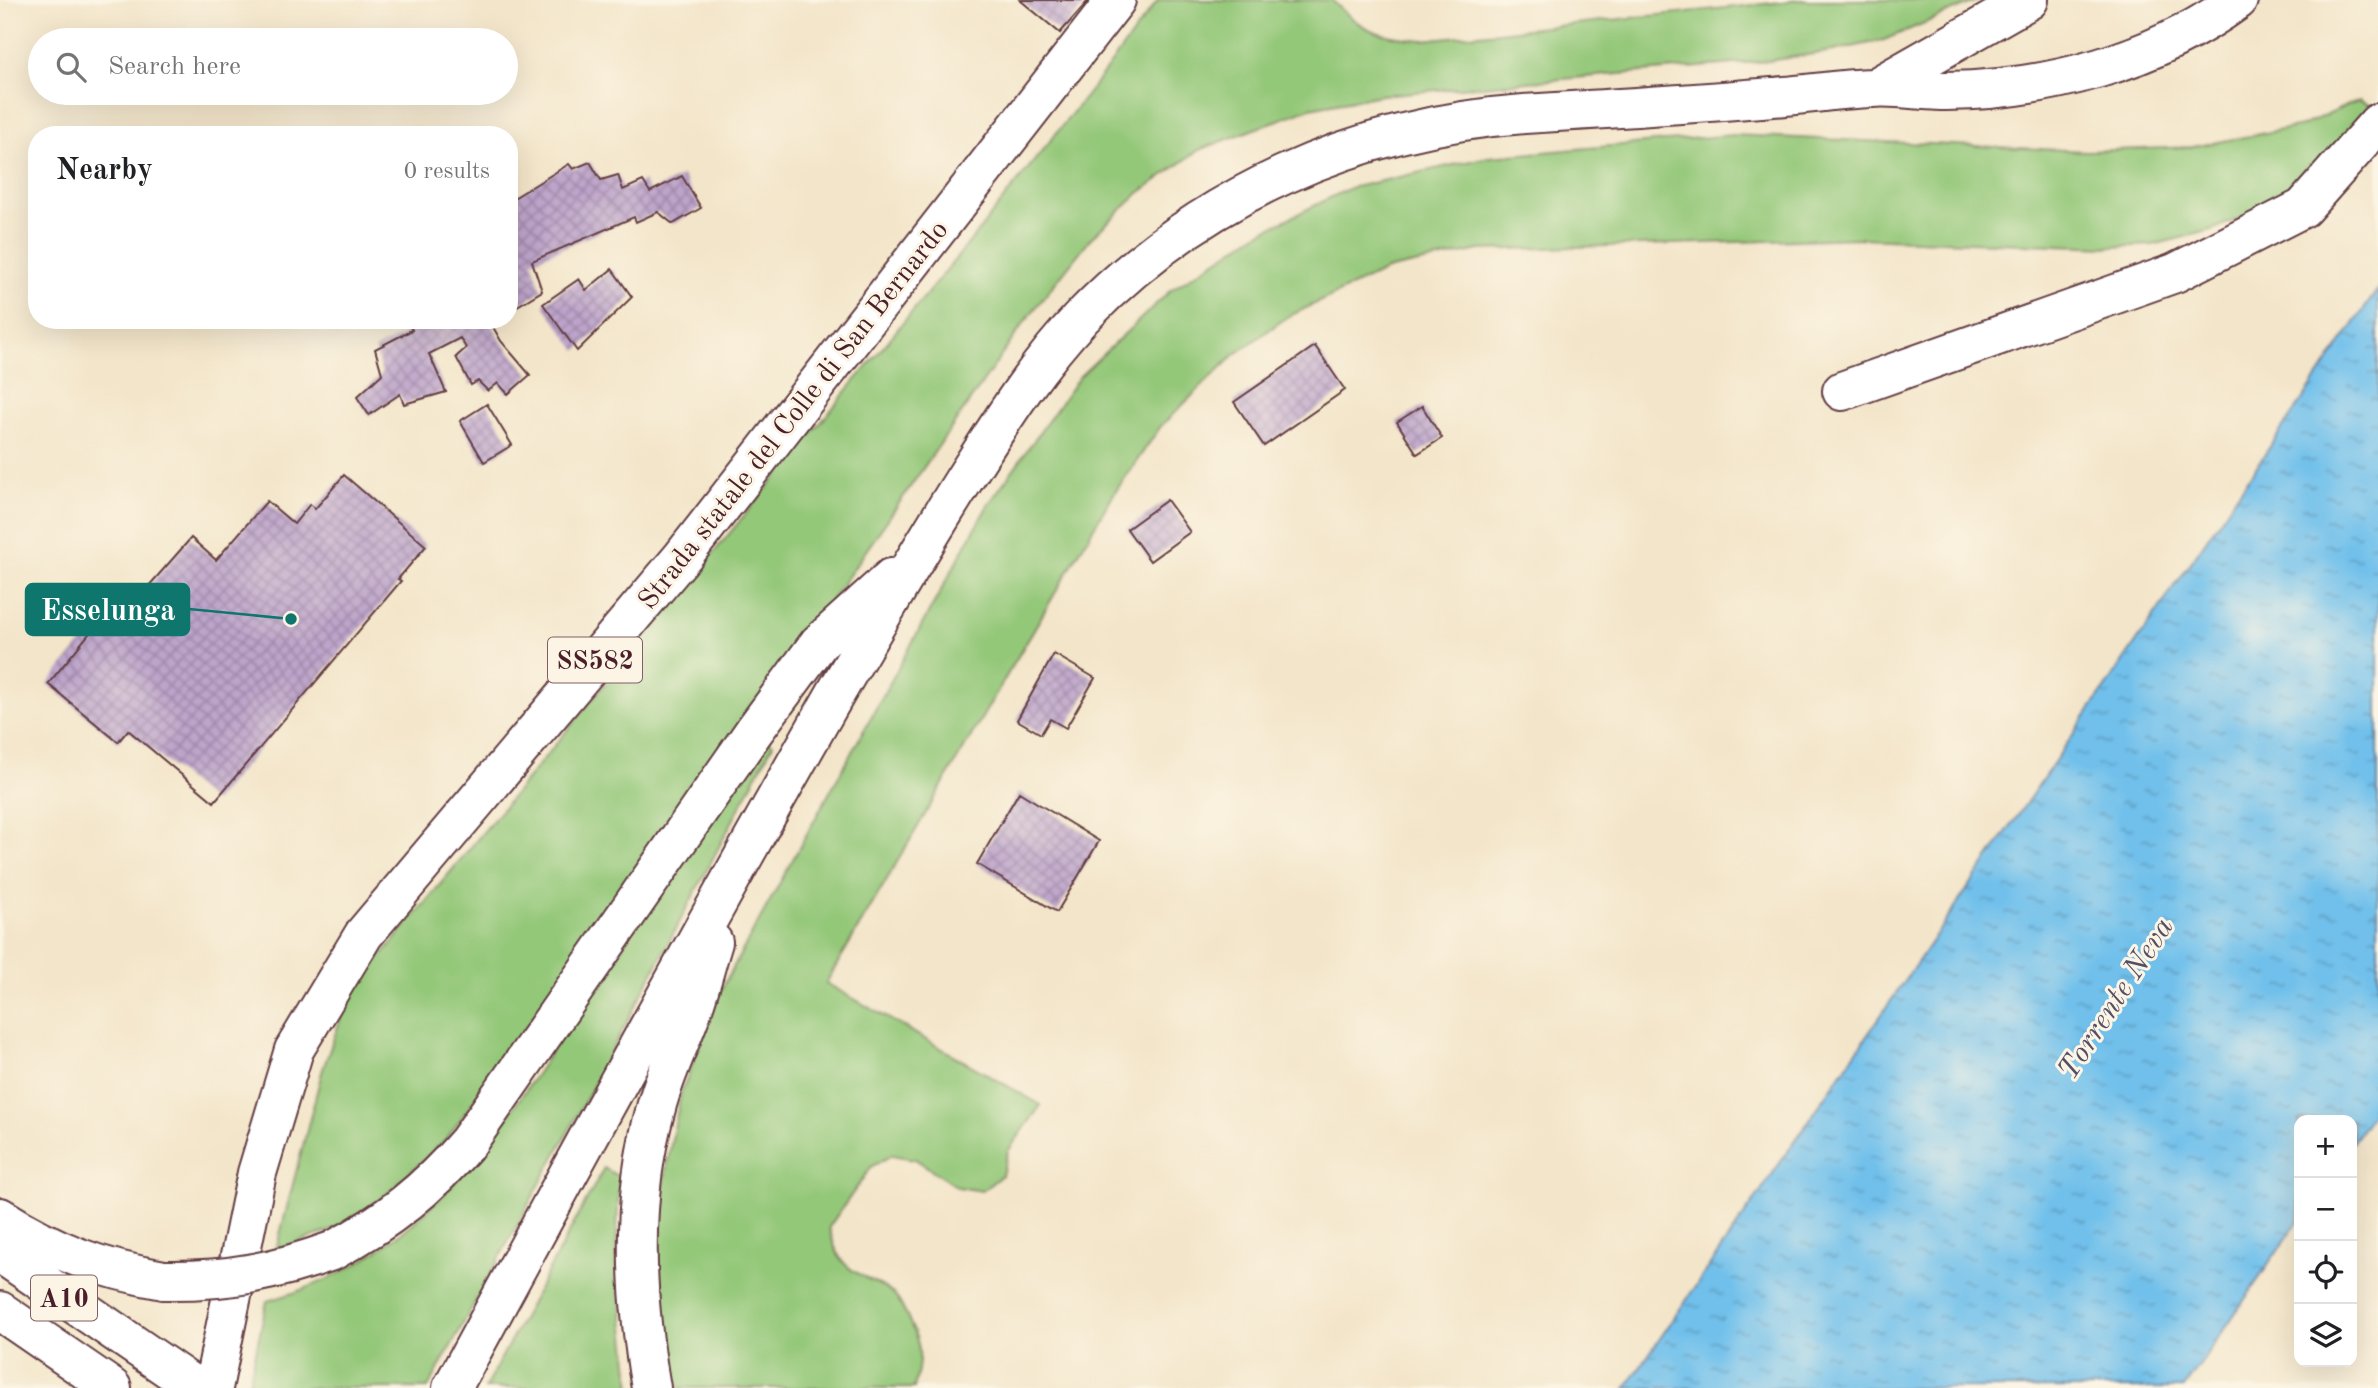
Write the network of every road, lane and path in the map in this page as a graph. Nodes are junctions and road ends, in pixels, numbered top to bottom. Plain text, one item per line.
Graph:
1 (1116, 0) edge
2 (2238, 0) edge
3 (2028, 1) edge
4 (1876, 87) junction
5 (2378, 123) edge
6 (1842, 391) dead end
7 (912, 561) junction
8 (733, 873) junction
9 (0, 1217) edge
10 (0, 1253) edge
11 (0, 1311) edge
12 (110, 1387) edge
13 (197, 1388) edge
14 (213, 1388) edge
15 (452, 1388) edge
16 (651, 1388) edge

1 - 14 main road, Strada statale del Colle di San Bernardo / SS582
2 - 4 main road
3 - 4 main road
4 - 7 main road
5 - 6 main road
7 - 8 main road
7 - 9 main road, bridge
8 - 15 main road
8 - 16 main road
10 - 13 main road, A10
11 - 12 main road, A10

